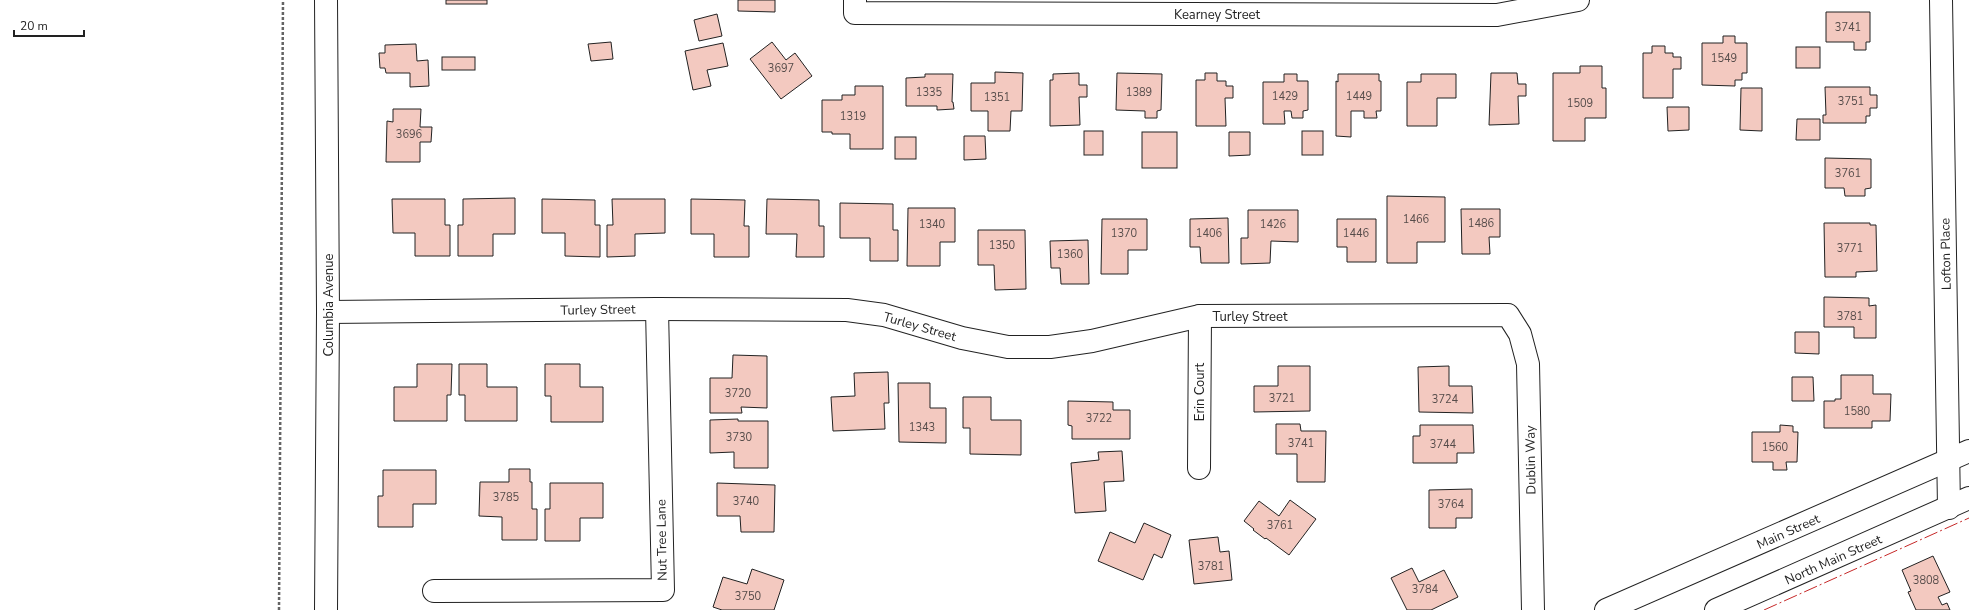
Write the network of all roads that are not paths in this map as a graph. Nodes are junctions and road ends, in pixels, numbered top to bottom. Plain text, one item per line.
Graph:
1 (326, 0) edge
2 (1578, 0) edge
3 (1941, 0) edge
4 (855, 6) edge
5 (657, 309) junction
6 (328, 312) junction
7 (1508, 315) joint
8 (1200, 316) junction
9 (1969, 451) edge
10 (1948, 461) junction
11 (1199, 468) dead end
12 (1969, 498) edge
13 (1949, 508) junction
14 (434, 591) dead end
15 (326, 610) edge
16 (1532, 610) edge
17 (1606, 610) edge
18 (1716, 610) edge

1 - 6 street, Columbia Avenue
2 - 4 street, Kearney Street
3 - 10 street, Lofton Place
5 - 6 street, Turley Street
5 - 8 street, Turley Street
5 - 14 street, Nut Tree Lane
6 - 15 street, Columbia Avenue
7 - 8 street, Turley Street
7 - 16 street, Dublin Way
8 - 11 street, Erin Court
9 - 10 street, Main Street
10 - 13 street, Lofton Place
10 - 17 street, Main Street
12 - 13 street
13 - 18 street, North Main Street

